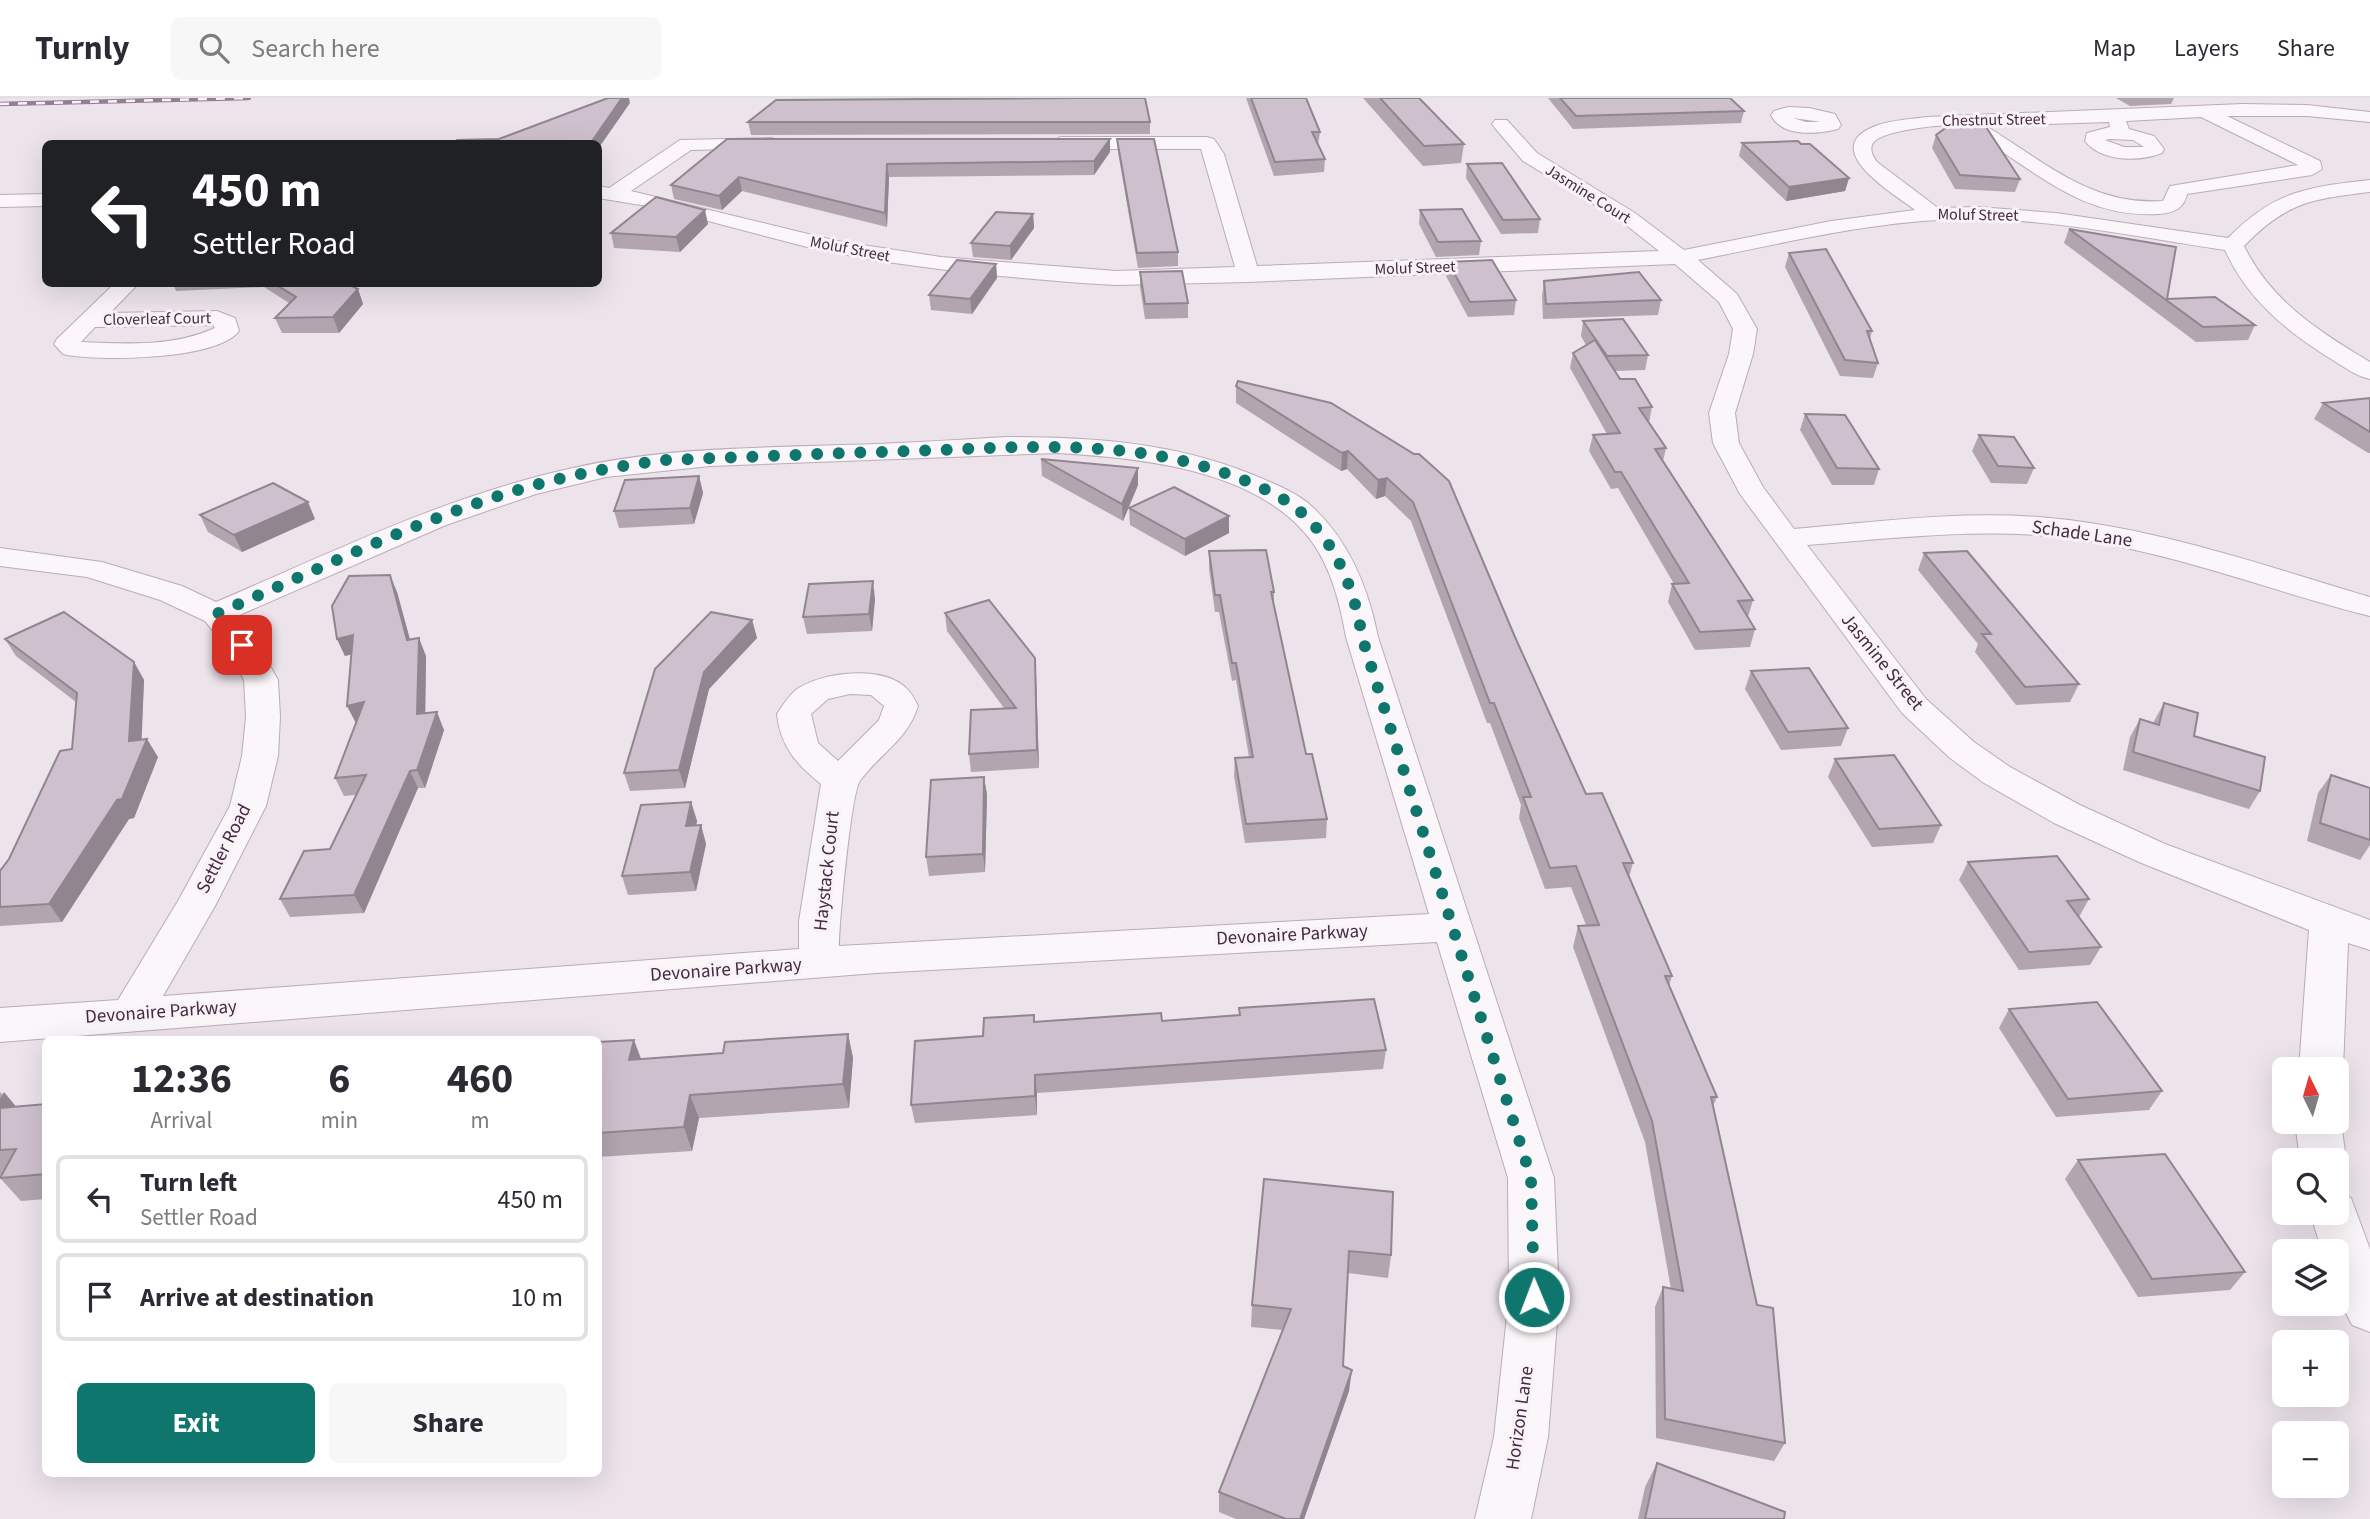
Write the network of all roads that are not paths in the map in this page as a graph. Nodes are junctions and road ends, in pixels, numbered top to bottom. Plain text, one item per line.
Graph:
1 (2357, 98) edge
2 (2370, 109) edge
3 (2203, 111) junction
4 (2370, 117) edge
5 (1965, 120) junction
6 (1501, 124) dead end
7 (1832, 125) dead end
8 (1873, 134) junction
9 (1047, 143) edge
10 (788, 144) edge
11 (2370, 186) edge
12 (606, 193) edge
13 (42, 200) edge
14 (0, 201) edge
15 (1933, 214) junction
16 (2233, 246) junction
17 (1681, 257) junction
18 (1248, 275) junction
19 (124, 287) edge
20 (89, 320) junction
21 (2370, 372) edge
22 (1786, 538) junction
23 (0, 557) edge
24 (2370, 607) edge
25 (216, 614) junction
26 (840, 780) dead end
27 (2329, 922) junction
28 (1453, 926) junction
29 (2370, 935) edge
30 (819, 963) junction
31 (131, 1014) junction
32 (0, 1025) edge
33 (2322, 1057) edge
34 (2338, 1225) edge
35 (2370, 1309) edge
36 (1503, 1519) edge

1 - 2 street
3 - 4 street, Chestnut Street
3 - 5 street, Chestnut Street
3 - 5 street
5 - 8 street, Chestnut Street
6 - 17 street, Jasmine Court
7 - 8 street
8 - 15 street
9 - 18 street
10 - 12 street
11 - 16 street
12 - 18 street, Moluf Street
13 - 14 street
15 - 16 street, Moluf Street
15 - 17 street, Moluf Street
16 - 21 street
17 - 18 street, Moluf Street
17 - 22 street, Jasmine Street
19 - 20 street, Cloverleaf Court
20 - 20 street, Cloverleaf Court
22 - 24 street, Schade Lane
22 - 27 street, Jasmine Street
23 - 25 street, Settler Road
25 - 28 street, Horizon Lane
25 - 31 street, Settler Road
26 - 30 street, Haystack Court
27 - 29 street, Jasmine Street
27 - 33 street
28 - 30 street, Devonaire Parkway
28 - 36 street, Horizon Lane
30 - 31 street, Devonaire Parkway
31 - 32 street, Devonaire Parkway
34 - 35 street

